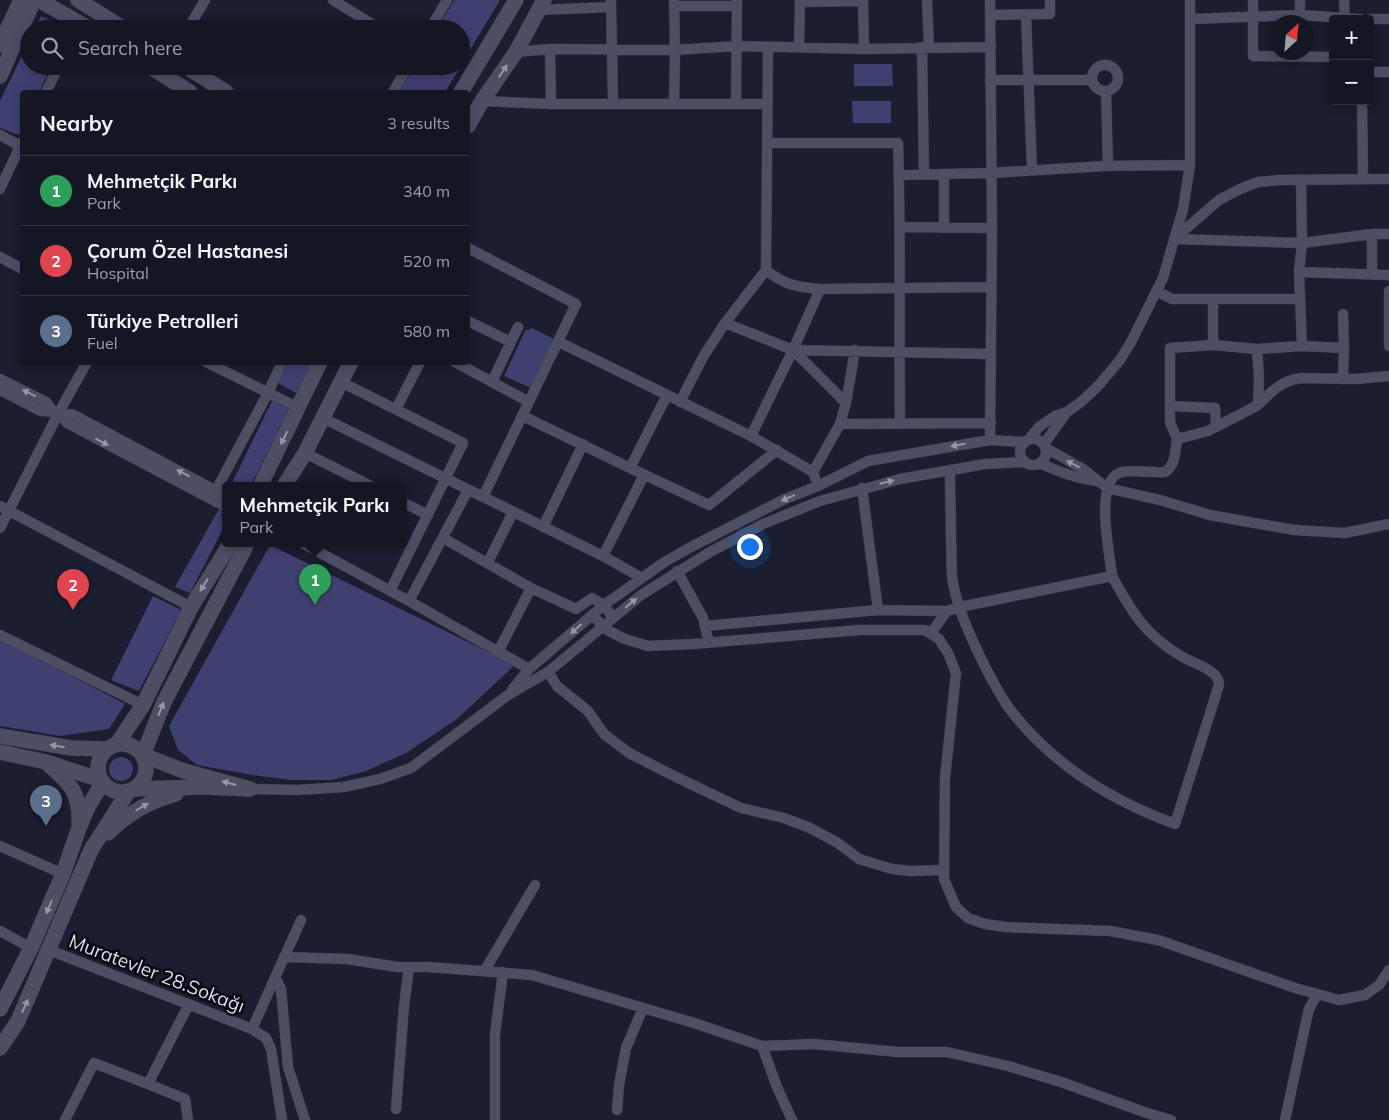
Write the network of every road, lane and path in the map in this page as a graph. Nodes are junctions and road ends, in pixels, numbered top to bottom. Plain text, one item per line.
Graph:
1 (21, 0) edge
2 (34, 0) edge
3 (39, 0) edge
4 (78, 0) edge
5 (205, 0) edge
6 (333, 0) edge
7 (447, 0) edge
8 (516, 0) edge
9 (863, 0) edge
10 (927, 0) edge
11 (990, 0) edge
12 (1050, 0) edge
13 (1190, 0) edge
14 (1253, 0) edge
15 (1300, 0) edge
16 (1344, 0) edge
17 (800, 1) edge
18 (674, 3) edge
19 (737, 3) edge
20 (611, 4) edge
21 (541, 5) edge
22 (990, 15) junction
23 (1026, 15) junction
24 (1300, 15) edge
25 (1345, 15) edge
26 (1253, 16) junction
27 (1269, 17) edge
28 (1191, 19) junction
29 (1314, 19) edge
30 (1329, 19) edge
31 (1374, 19) edge
32 (1389, 19) edge
33 (25, 20) edge
34 (71, 20) edge
35 (110, 20) edge
36 (193, 20) edge
37 (365, 20) edge
38 (435, 20) edge
39 (20, 31) edge
40 (0, 45) edge
41 (736, 46) junction
42 (991, 46) junction
43 (768, 47) junction
44 (800, 47) junction
45 (926, 47) junction
46 (550, 48) junction
47 (864, 48) junction
48 (610, 49) junction
49 (675, 50) junction
50 (516, 52) junction
51 (1269, 56) edge
52 (1314, 56) edge
53 (1329, 58) edge
54 (1374, 72) edge
55 (1389, 72) edge
56 (54, 75) edge
57 (163, 75) edge
58 (199, 75) edge
59 (403, 75) edge
60 (0, 76) edge
61 (990, 80) junction
62 (1092, 80) junction
63 (1029, 81) junction
64 (47, 90) edge
65 (187, 90) edge
66 (223, 90) edge
67 (394, 90) edge
68 (462, 90) edge
69 (1106, 91) junction
70 (482, 101) junction
71 (613, 103) junction
72 (674, 103) junction
73 (736, 103) junction
74 (552, 104) junction
75 (768, 104) junction
76 (1362, 105) edge
77 (470, 122) edge
78 (0, 135) edge
79 (767, 143) junction
80 (20, 144) edge
81 (20, 149) edge
82 (1190, 165) junction
83 (1108, 166) junction
84 (1032, 170) junction
85 (991, 173) junction
86 (924, 174) junction
87 (944, 174) junction
88 (899, 175) junction
89 (1363, 179) junction
90 (1389, 179) edge
91 (1302, 180) junction
92 (0, 189) edge
93 (900, 227) junction
94 (944, 228) junction
95 (992, 228) junction
96 (1372, 234) junction
97 (1389, 234) edge
98 (1174, 239) junction
99 (1302, 243) junction
100 (470, 249) edge
101 (0, 257) edge
102 (20, 268) edge
103 (766, 270) junction
104 (1299, 272) junction
105 (1372, 274) junction
106 (1389, 275) edge
107 (900, 287) junction
108 (991, 287) junction
109 (820, 289) junction
110 (1156, 291) junction
111 (1389, 291) edge
112 (1213, 299) junction
113 (1299, 299) junction
114 (1343, 314) dead end
115 (470, 322) edge
116 (725, 323) junction
117 (518, 328) dead end
118 (511, 342) junction
119 (559, 342) junction
120 (1213, 346) junction
121 (1302, 346) junction
122 (1389, 346) edge
123 (1344, 348) junction
124 (1257, 349) junction
125 (793, 350) junction
126 (855, 350) junction
127 (899, 351) junction
128 (991, 354) junction
129 (85, 365) edge
130 (212, 365) edge
131 (281, 365) edge
132 (319, 365) edge
133 (350, 365) edge
134 (418, 365) edge
135 (461, 365) edge
136 (1389, 376) edge
137 (0, 379) edge
138 (1343, 379) junction
139 (341, 382) junction
140 (492, 382) junction
141 (0, 390) edge
142 (268, 393) junction
143 (667, 395) junction
144 (529, 402) junction
145 (680, 402) junction
146 (846, 403) junction
147 (1258, 405) junction
148 (1170, 406) junction
149 (299, 408) junction
150 (396, 410) junction
151 (1067, 412) junction
152 (58, 414) junction
153 (523, 416) junction
154 (323, 418) junction
155 (990, 423) junction
156 (840, 424) junction
157 (900, 424) junction
158 (1216, 427) junction
159 (751, 436) junction
160 (1177, 439) junction
161 (990, 440) junction
162 (1026, 440) junction
163 (583, 444) junction
164 (1045, 446) junction
165 (777, 450) junction
166 (305, 453) junction
167 (1024, 462) junction
168 (1040, 463) junction
169 (630, 468) junction
170 (950, 470) junction
171 (814, 472) junction
172 (644, 475) junction
173 (446, 479) junction
174 (262, 482) edge
175 (287, 482) edge
176 (363, 482) edge
177 (1098, 482) junction
178 (818, 486) junction
179 (862, 488) junction
180 (1107, 488) junction
181 (216, 490) junction
182 (468, 490) junction
183 (222, 494) edge
184 (483, 497) junction
185 (407, 504) edge
186 (222, 506) edge
187 (4, 508) edge
188 (512, 512) junction
189 (428, 515) junction
190 (1389, 524) edge
191 (543, 527) junction
192 (0, 528) edge
193 (443, 538) junction
194 (228, 547) edge
195 (245, 547) edge
196 (309, 547) edge
197 (603, 556) junction
198 (488, 562) junction
199 (677, 571) junction
200 (1112, 576) junction
201 (642, 578) junction
202 (531, 588) junction
203 (390, 591) junction
204 (409, 601) junction
205 (604, 605) junction
206 (191, 607) junction
207 (960, 607) junction
208 (878, 610) junction
209 (947, 611) junction
210 (592, 615) junction
211 (613, 618) junction
212 (705, 626) junction
213 (602, 627) junction
214 (931, 633) junction
215 (0, 634) edge
216 (709, 643) junction
217 (498, 652) junction
218 (529, 669) junction
219 (548, 672) junction
220 (508, 695) junction
221 (143, 705) junction
222 (0, 736) edge
223 (112, 746) junction
224 (0, 752) edge
225 (143, 755) junction
226 (46, 762) junction
227 (102, 781) junction
228 (204, 787) junction
229 (250, 789) junction
230 (132, 790) junction
231 (79, 828) junction
232 (0, 846) edge
233 (91, 850) junction
234 (944, 870) junction
235 (63, 874) junction
236 (535, 885) dead end
237 (301, 920) dead end
238 (0, 931) edge
239 (31, 948) junction
240 (50, 950) junction
241 (284, 957) junction
242 (409, 967) junction
243 (485, 970) junction
244 (1389, 970) edge
245 (503, 972) junction
246 (275, 977) junction
247 (1317, 995) junction
248 (188, 1004) junction
249 (643, 1008) junction
250 (0, 1009) edge
251 (252, 1029) junction
252 (762, 1046) junction
253 (0, 1048) edge
254 (148, 1084) junction
255 (396, 1109) dead end
256 (617, 1110) dead end
257 (65, 1120) edge
258 (188, 1120) edge
259 (282, 1120) edge
260 (305, 1120) edge
261 (495, 1120) edge
262 (792, 1120) edge
263 (1171, 1120) edge
264 (1285, 1120) edge

1 - 40 street
2 - 33 street
3 - 34 street
4 - 35 street
5 - 36 street
6 - 37 street
7 - 38 street
8 - 68 street
9 - 17 street
9 - 47 street
10 - 45 street
11 - 22 street
12 - 23 street
13 - 28 street
14 - 26 street
15 - 24 street
16 - 25 street
17 - 44 street
18 - 19 street
18 - 49 street
19 - 41 street
20 - 21 street
20 - 48 street
21 - 50 street
22 - 23 street
22 - 42 street
23 - 63 street
26 - 27 street
26 - 28 street
26 - 51 street
28 - 82 street
29 - 30 street
31 - 32 street
39 - 60 street
41 - 43 street
41 - 49 street
41 - 73 street
42 - 45 street
42 - 61 street
43 - 44 street
43 - 75 street
44 - 47 street
45 - 47 street
45 - 86 street
46 - 48 street
46 - 50 street
46 - 74 street
48 - 49 street
48 - 71 street
49 - 72 street
70 -> 50 street
52 - 53 street
54 - 55 street
56 - 64 street
57 - 65 street
58 - 66 street
59 - 67 street
61 - 63 street
61 - 85 street
62 - 63 street
62 - 69 street
62 - 69 street
63 - 84 street
69 - 83 street
70 - 74 street
70 - 77 street
71 - 72 street
71 - 74 street
72 - 73 street
73 - 75 street
75 - 79 street
76 - 89 street
78 - 80 street
79 - 88 street
79 - 103 street
81 - 92 street
82 - 83 street
82 - 98 street
83 - 84 street
84 - 85 street
85 - 87 street
85 - 95 street
86 - 87 street
86 - 88 street
87 - 94 street
88 - 93 street
89 - 90 street
89 - 91 street
91 - 98 street
91 - 99 street
93 - 94 street
93 - 107 street
94 - 95 street
95 - 108 street
96 - 97 street
96 - 99 street
96 - 105 street
98 - 99 street
98 - 110 street
99 - 104 street
100 - 119 street
101 - 102 street
103 - 109 street
103 - 116 street
104 - 105 street
104 - 113 street
105 - 106 street
107 - 108 street
107 - 109 street
107 - 127 street
108 - 128 street
109 - 125 street
110 - 112 street
110 - 151 street
111 - 122 street
112 - 113 street
112 - 120 street
113 - 121 street
114 - 123 street
115 - 118 street
116 - 125 street
116 - 145 street
117 - 118 street
118 - 140 street
119 - 143 street
119 - 144 street
120 - 124 street
120 - 148 street
121 - 123 street
121 - 124 street
123 - 138 street
124 - 147 street
125 - 126 street
125 - 146 street
125 - 159 street
126 - 127 street
126 - 146 street
127 - 128 street
127 - 157 street
128 - 155 street
129 - 152 street
130 - 142 street
131 - 142 street
132 - 149 street
133 - 139 street
134 - 150 street
135 - 140 street
136 - 138 street
152 -> 137 street
138 - 147 street
139 - 150 street
139 - 154 street
140 - 144 street
141 - 152 street
142 - 149 street
142 - 181 street
143 - 145 street
143 - 169 street
144 - 153 street
145 - 159 street
146 - 156 street
147 - 158 street
148 - 158 street
148 - 160 street
149 -> 174 street
150 - 173 street
151 - 162 street
151 - 164 street
181 -> 152 street
152 -> 186 street
152 - 187 street
153 - 163 street
153 - 184 street
154 - 166 street
154 - 173 street
155 - 157 street
155 - 161 street
156 - 157 street
156 - 171 street
158 - 160 street
159 - 165 street
160 - 180 street
161 - 162 street
161 -> 178 street
162 - 164 street
162 - 167 street
163 - 169 street
163 - 191 street
164 - 168 street
177 -> 164 street
165 - 171 street
165 - 172 street
166 - 175 street
166 - 176 street
167 - 168 street
167 - 170 street
168 - 177 street
169 - 172 street
179 -> 170 street
170 - 207 street
171 - 178 street
172 - 197 street
173 - 182 street
173 - 189 street
177 - 180 street
178 -> 201 street
179 - 199 street
179 - 208 street
180 - 190 street
180 - 200 street
181 - 183 street
182 - 184 street
182 - 193 street
184 - 188 street
185 - 189 street
187 - 192 street
187 - 206 street
188 - 191 street
188 - 198 street
189 - 203 street
191 - 197 street
193 - 198 street
193 - 204 street
194 -> 206 street
225 -> 195 street
196 - 203 street
197 - 201 street
198 - 202 street
211 -> 199 street
199 - 212 street
200 - 207 street
200 - 207 street
201 - 205 street
202 - 205 street
202 - 217 street
203 - 204 street
204 - 217 street
205 - 210 street
205 - 211 street
206 - 221 street
207 - 209 street
208 - 209 street
208 - 212 street
209 - 214 street
210 - 213 street
210 -> 218 street
211 - 213 street
212 - 216 street
213 - 216 street
213 - 219 street
214 - 216 street
214 - 234 street
215 - 221 street
217 - 218 street
218 - 220 street
219 - 220 street
219 - 234 street
220 - 229 street
221 - 223 street
223 -> 222 street
223 - 225 street
223 - 227 street
224 - 226 street
229 -> 225 street
225 - 230 street
226 - 227 street
226 - 231 street
227 - 230 street
227 - 231 street
228 - 229 street
228 - 230 street
233 -> 228 street
230 - 233 street
231 - 235 street
232 - 235 street
233 - 240 street
234 - 247 street
235 -> 239 street
236 - 243 street
237 - 241 street
238 - 239 street
239 - 250 street
240 - 248 street, Muratevler 28.Sokağı
253 -> 240 street
241 - 242 street
241 - 246 street
242 - 243 street
242 - 255 street
243 - 245 street
244 - 247 street
245 - 249 street
245 - 261 street
246 - 251 street
246 - 260 street
247 - 264 street
248 - 251 street, Muratevler 28.Sokağı
248 - 254 street
249 - 252 street
249 - 256 street
251 - 259 street
252 - 262 street
252 - 263 street
254 - 257 street
254 - 258 street

